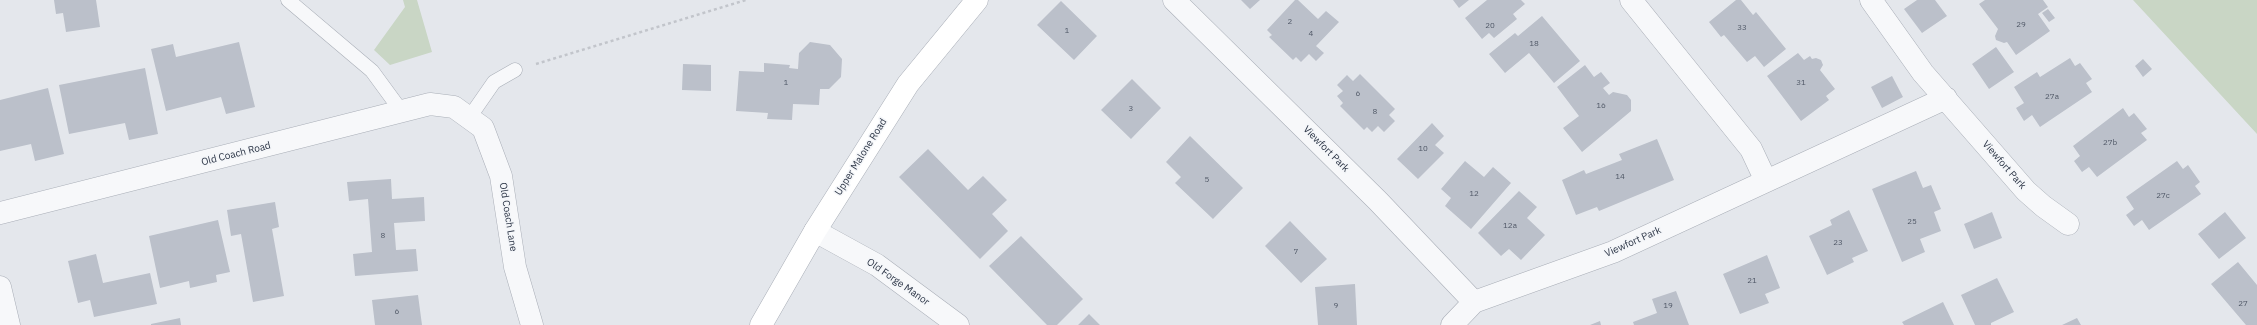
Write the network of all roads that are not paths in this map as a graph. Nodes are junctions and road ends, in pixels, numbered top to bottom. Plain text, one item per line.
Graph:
1 (288, 0) edge
2 (977, 0) edge
3 (1174, 0) edge
4 (1631, 0) edge
5 (1871, 0) edge
6 (515, 70) road end
7 (1946, 98) junction
8 (402, 112) junction
9 (469, 118) junction
10 (1766, 181) junction
11 (0, 214) edge
12 (2068, 224) dead end
13 (815, 231) junction
14 (0, 287) edge
15 (1474, 302) junction
16 (9, 325) edge
17 (532, 325) edge
18 (761, 325) edge
19 (958, 325) edge
20 (1452, 325) edge

1 - 8 lane
2 - 13 main road, Upper Malone Road
3 - 15 street, Viewfort Park
4 - 10 street
5 - 7 street, Viewfort Park
6 - 9 lane
7 - 10 street, Viewfort Park
7 - 12 street, Viewfort Park
8 - 9 street, Old Coach Road
8 - 11 street, Old Coach Road
9 - 17 street, Old Coach Lane
10 - 15 street, Viewfort Park
13 - 18 main road, Upper Malone Road
13 - 19 street, Old Forge Manor
14 - 16 street
15 - 20 street, Viewfort Park

